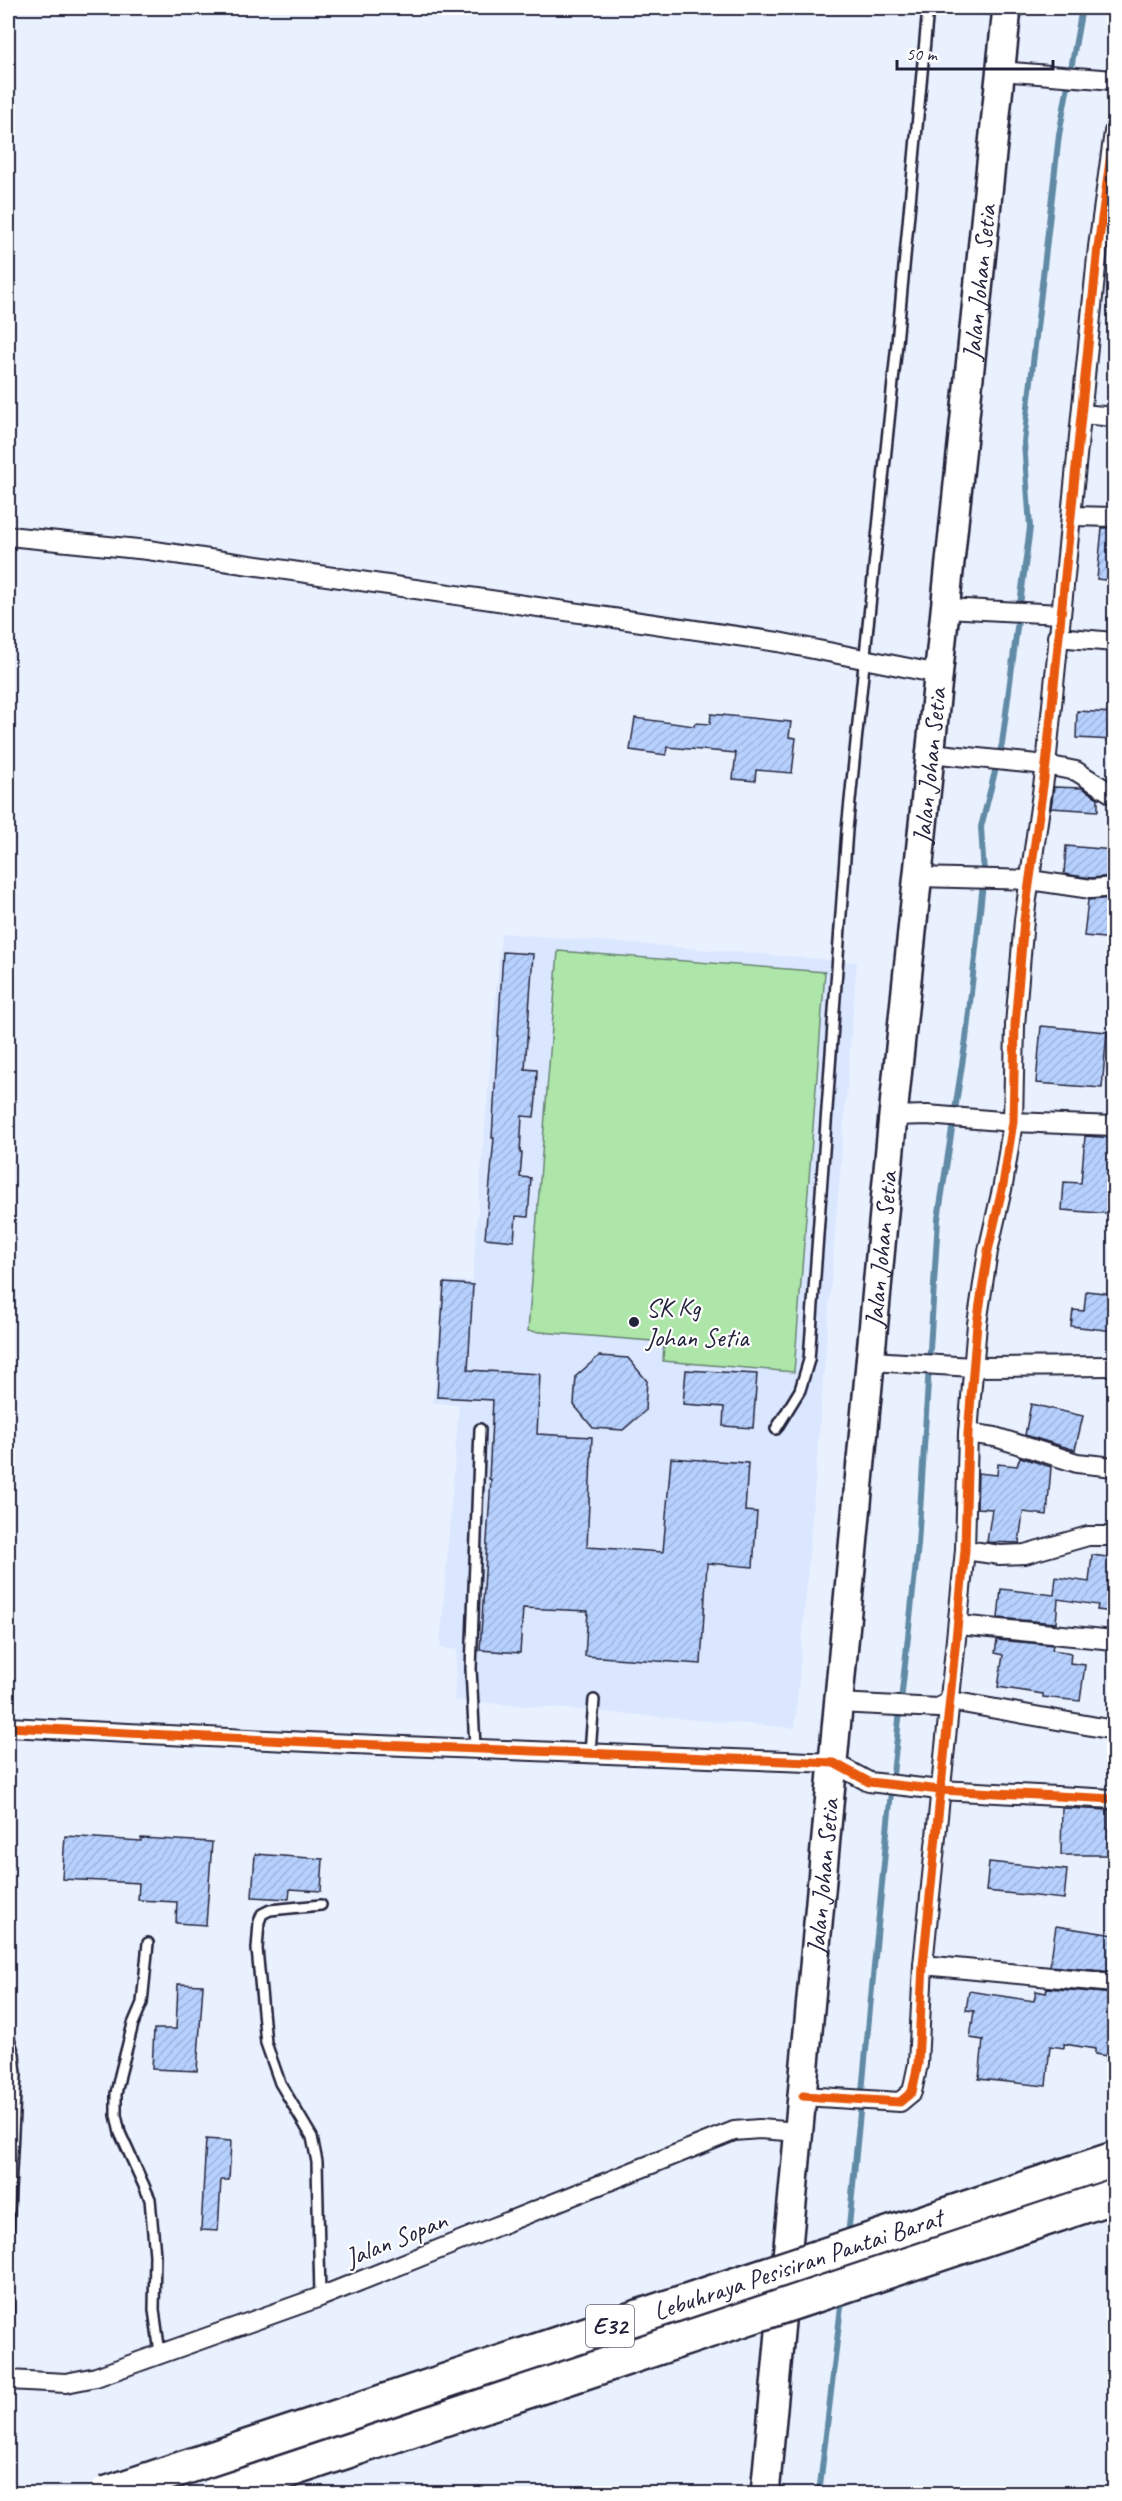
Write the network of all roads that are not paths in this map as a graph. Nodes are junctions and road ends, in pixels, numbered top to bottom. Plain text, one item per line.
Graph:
1 (928, 8) edge
2 (998, 8) edge
3 (1000, 71) junction
4 (1110, 79) edge
5 (1114, 141) edge
6 (1106, 249) edge
7 (1082, 414) junction
8 (1114, 417) edge
9 (1072, 516) junction
10 (1114, 518) edge
11 (8, 536) edge
12 (945, 609) junction
13 (1054, 613) junction
14 (1058, 637) junction
15 (1114, 642) edge
16 (864, 658) junction
17 (939, 674) junction
18 (930, 753) junction
19 (1039, 765) junction
20 (1114, 795) edge
21 (917, 877) junction
22 (1025, 880) junction
23 (1114, 887) edge
24 (893, 1116) junction
25 (1006, 1121) junction
26 (1114, 1126) edge
27 (871, 1361) junction
28 (967, 1366) junction
29 (1114, 1366) edge
30 (480, 1429) dead end
31 (776, 1429) dead end
32 (968, 1433) junction
33 (1114, 1467) edge
34 (1114, 1536) edge
35 (965, 1550) junction
36 (958, 1625) junction
37 (1114, 1640) edge
38 (594, 1700) dead end
39 (838, 1703) junction
40 (945, 1705) junction
41 (8, 1728) edge
42 (1114, 1730) edge
43 (474, 1747) junction
44 (590, 1752) junction
45 (834, 1763) junction
46 (934, 1789) junction
47 (1114, 1799) edge
48 (321, 1905) dead end
49 (148, 1943) dead end
50 (923, 1965) junction
51 (1114, 1983) edge
52 (8, 2036) edge
53 (803, 2096) junction
54 (800, 2132) junction
55 (1114, 2159) edge
56 (1114, 2196) edge
57 (320, 2297) junction
58 (160, 2353) junction
59 (8, 2380) edge
60 (105, 2493) edge
61 (218, 2493) edge
62 (765, 2493) edge

1 - 16 lane
2 - 3 main road, Jalan Johan Setia
3 - 4 street
3 - 12 main road, Jalan Johan Setia
5 - 6 street
6 - 7 street
7 - 8 street
7 - 9 street
9 - 10 street
9 - 13 street
11 - 16 street
12 - 13 street
12 - 17 main road, Jalan Johan Setia
13 - 14 street
14 - 15 street
14 - 19 street
16 - 17 street
16 - 31 lane
17 - 18 main road, Jalan Johan Setia
18 - 19 street
18 - 21 main road, Jalan Johan Setia
19 - 20 street
19 - 22 street
21 - 22 street
21 - 24 main road, Jalan Johan Setia
22 - 23 street
22 - 25 street
24 - 25 street
24 - 27 main road, Jalan Johan Setia
25 - 26 street
25 - 28 street
27 - 28 street
27 - 39 main road, Jalan Johan Setia
28 - 29 street
28 - 32 street
30 - 43 lane
32 - 33 street
32 - 35 street
34 - 35 street
35 - 36 street
36 - 37 street
36 - 40 street
38 - 44 lane
39 - 40 street
39 - 45 main road, Jalan Johan Setia
40 - 42 street
40 - 46 street
41 - 43 street
43 - 44 street
44 - 45 street
45 - 46 street
45 - 53 main road, Jalan Johan Setia
46 - 47 street
46 - 50 street
48 - 57 lane
49 - 58 lane
50 - 51 street
50 - 53 street
52 - 59 lane
53 - 54 main road, Jalan Johan Setia
54 - 57 street, Jalan Sopan
54 - 62 main road, Jalan Johan Setia
55 - 60 highway, Lebuhraya Pesisiran Pantai Barat / E32, bridge
56 - 61 highway, Lebuhraya Pesisiran Pantai Barat / E32, bridge
57 - 58 street, Jalan Sopan
58 - 59 street, Jalan Sopan

